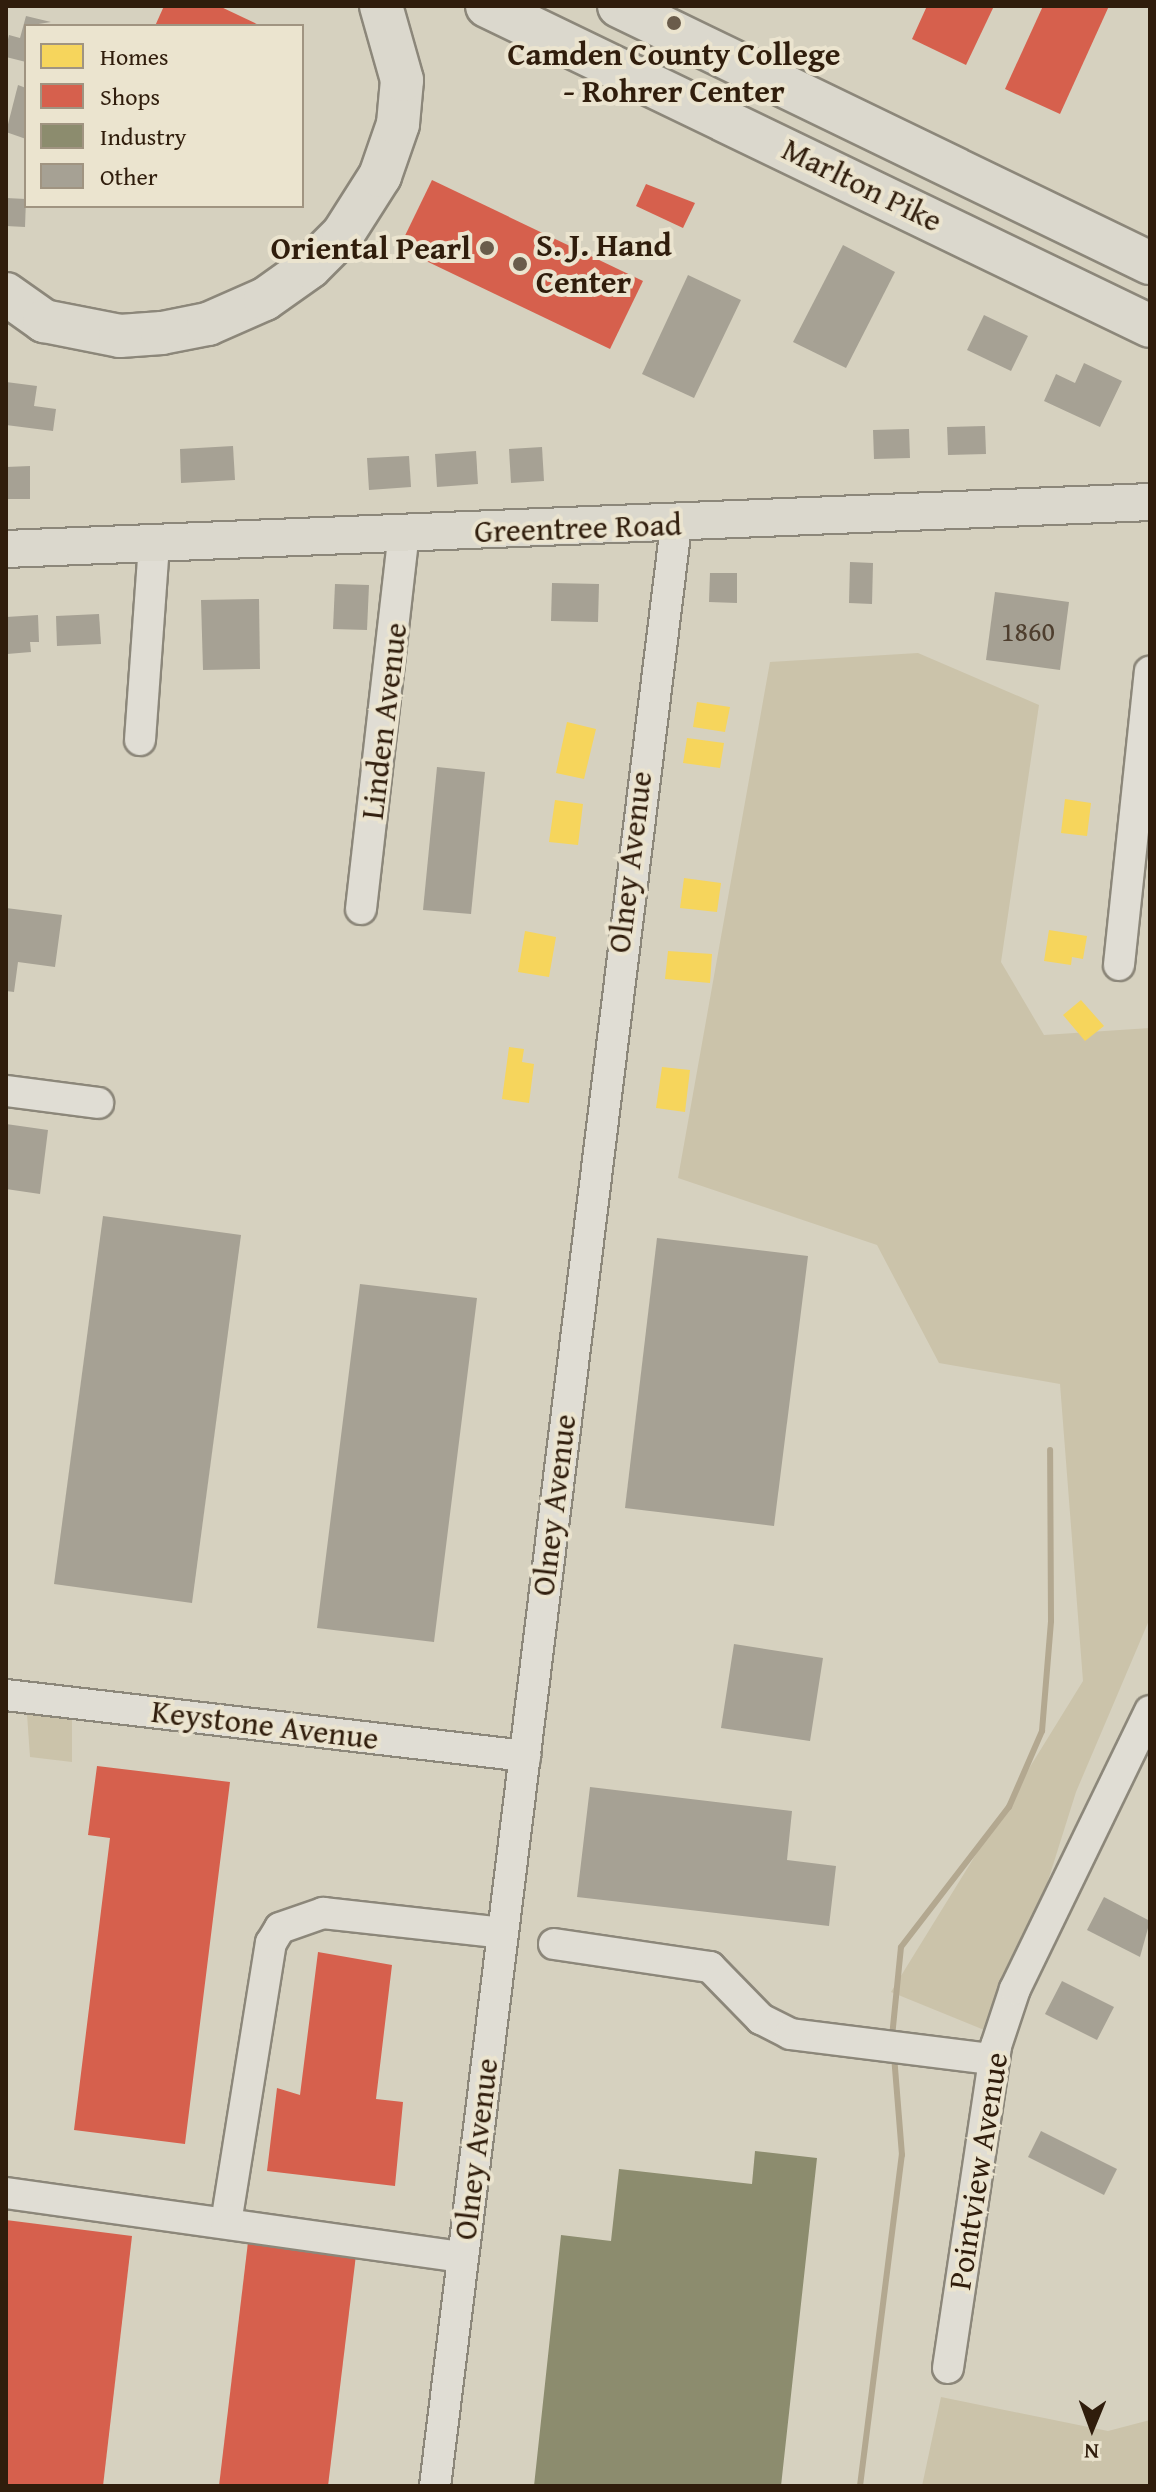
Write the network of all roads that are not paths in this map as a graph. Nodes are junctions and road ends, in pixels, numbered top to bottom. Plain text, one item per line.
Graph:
1 (381, 6) edge
2 (487, 6) edge
3 (619, 6) edge
4 (1150, 263) edge
5 (6, 294) edge
6 (1150, 326) edge
7 (1150, 502) edge
8 (676, 525) junction
9 (404, 534) junction
10 (154, 543) junction
11 (6, 549) edge
12 (1150, 672) edge
13 (140, 740) dead end
14 (361, 909) dead end
15 (1119, 965) dead end
16 (6, 1091) edge
17 (98, 1103) dead end
18 (6, 1695) edge
19 (1150, 1711) edge
20 (525, 1756) junction
21 (503, 1933) junction
22 (554, 1944) dead end
23 (992, 2059) junction
24 (6, 2193) edge
25 (226, 2223) junction
26 (463, 2257) junction
27 (948, 2368) dead end
28 (435, 2486) edge

1 - 5 highway
2 - 6 highway, Marlton Pike
3 - 4 highway, Marlton Pike
7 - 8 main road, Greentree Road
8 - 9 main road, Greentree Road
8 - 20 street, Olney Avenue
9 - 10 main road, Greentree Road
9 - 14 street, Linden Avenue
10 - 11 main road, Greentree Road
10 - 13 street
12 - 15 street
16 - 17 street
18 - 20 street, Keystone Avenue
19 - 23 street, Pointview Avenue
20 - 21 street, Olney Avenue
21 - 25 street
21 - 26 street, Olney Avenue
22 - 23 street
23 - 27 street, Pointview Avenue
24 - 25 street
25 - 26 street
26 - 28 street, Olney Avenue

